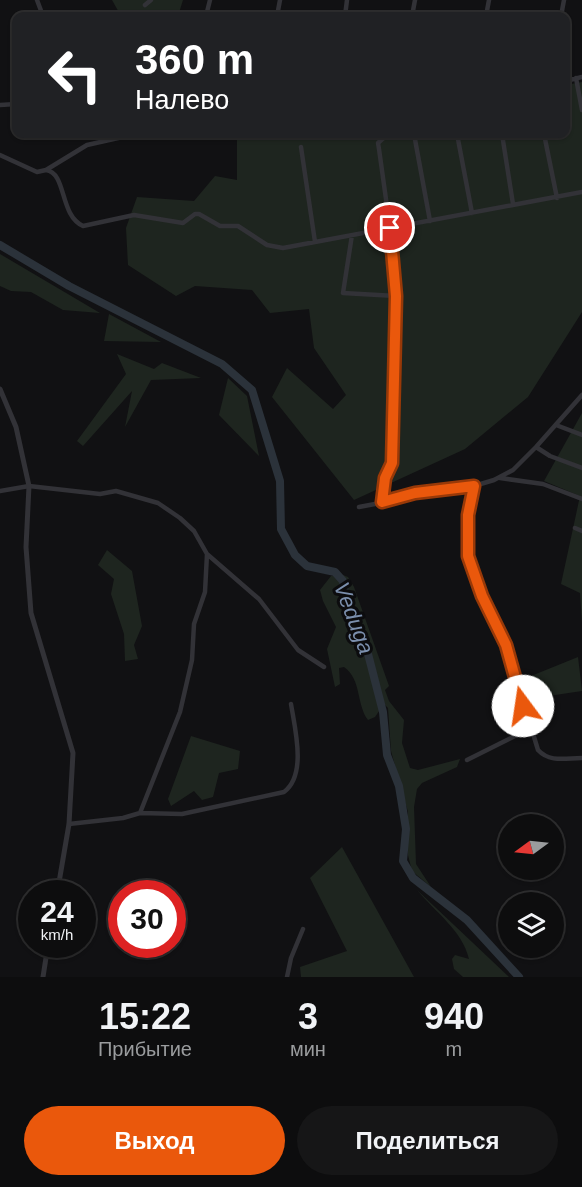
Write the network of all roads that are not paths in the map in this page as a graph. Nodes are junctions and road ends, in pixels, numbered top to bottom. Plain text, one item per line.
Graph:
1 (151, 0) edge
2 (145, 5) dead end
3 (579, 78) edge
4 (582, 110) edge
5 (118, 138) edge
6 (384, 138) edge
7 (415, 138) edge
8 (458, 138) edge
9 (503, 138) edge
10 (545, 138) edge
11 (301, 147) dead end
12 (0, 155) edge
13 (46, 170) junction
14 (582, 192) edge
15 (557, 198) junction
16 (513, 204) junction
17 (472, 213) junction
18 (430, 221) junction
19 (390, 228) junction
20 (352, 235) junction
21 (315, 242) junction
22 (396, 296) junction
23 (0, 389) edge
24 (582, 395) edge
25 (579, 403) edge
26 (556, 425) junction
27 (582, 435) edge
28 (536, 447) junction
29 (582, 468) edge
30 (497, 478) junction
31 (29, 486) junction
32 (474, 486) junction
33 (0, 491) edge
34 (582, 499) edge
35 (382, 502) junction
36 (359, 507) dead end
37 (575, 528) dead end
38 (582, 531) edge
39 (207, 554) junction
40 (324, 667) dead end
41 (291, 704) dead end
42 (531, 728) junction
43 (582, 758) edge
44 (467, 760) dead end
45 (140, 813) junction
46 (69, 824) junction
47 (59, 880) edge
48 (303, 929) dead end
49 (46, 958) edge
50 (43, 977) edge
51 (287, 977) edge

1 - 2 street
3 - 4 street
5 - 13 street
6 - 19 street
7 - 18 street
8 - 17 street
9 - 16 street
10 - 15 street
11 - 21 street
12 - 13 street
13 - 21 street
14 - 15 street
15 - 16 street
16 - 17 street
17 - 18 street
18 - 19 street
19 - 20 street
19 - 22 street
20 - 21 street
20 - 22 street
22 - 35 street
23 - 31 street
24 - 25 street
25 - 26 street
26 - 27 street
26 - 28 street
28 - 29 street
28 - 30 street
30 - 32 street
30 - 34 street
31 - 33 street
31 - 39 street
31 - 46 street
32 - 35 street
32 - 42 street
35 - 36 street
37 - 38 street
39 - 40 street
39 - 45 street
41 - 45 street
42 - 43 street
42 - 44 street
45 - 46 street
46 - 47 street
48 - 51 street
49 - 50 street

